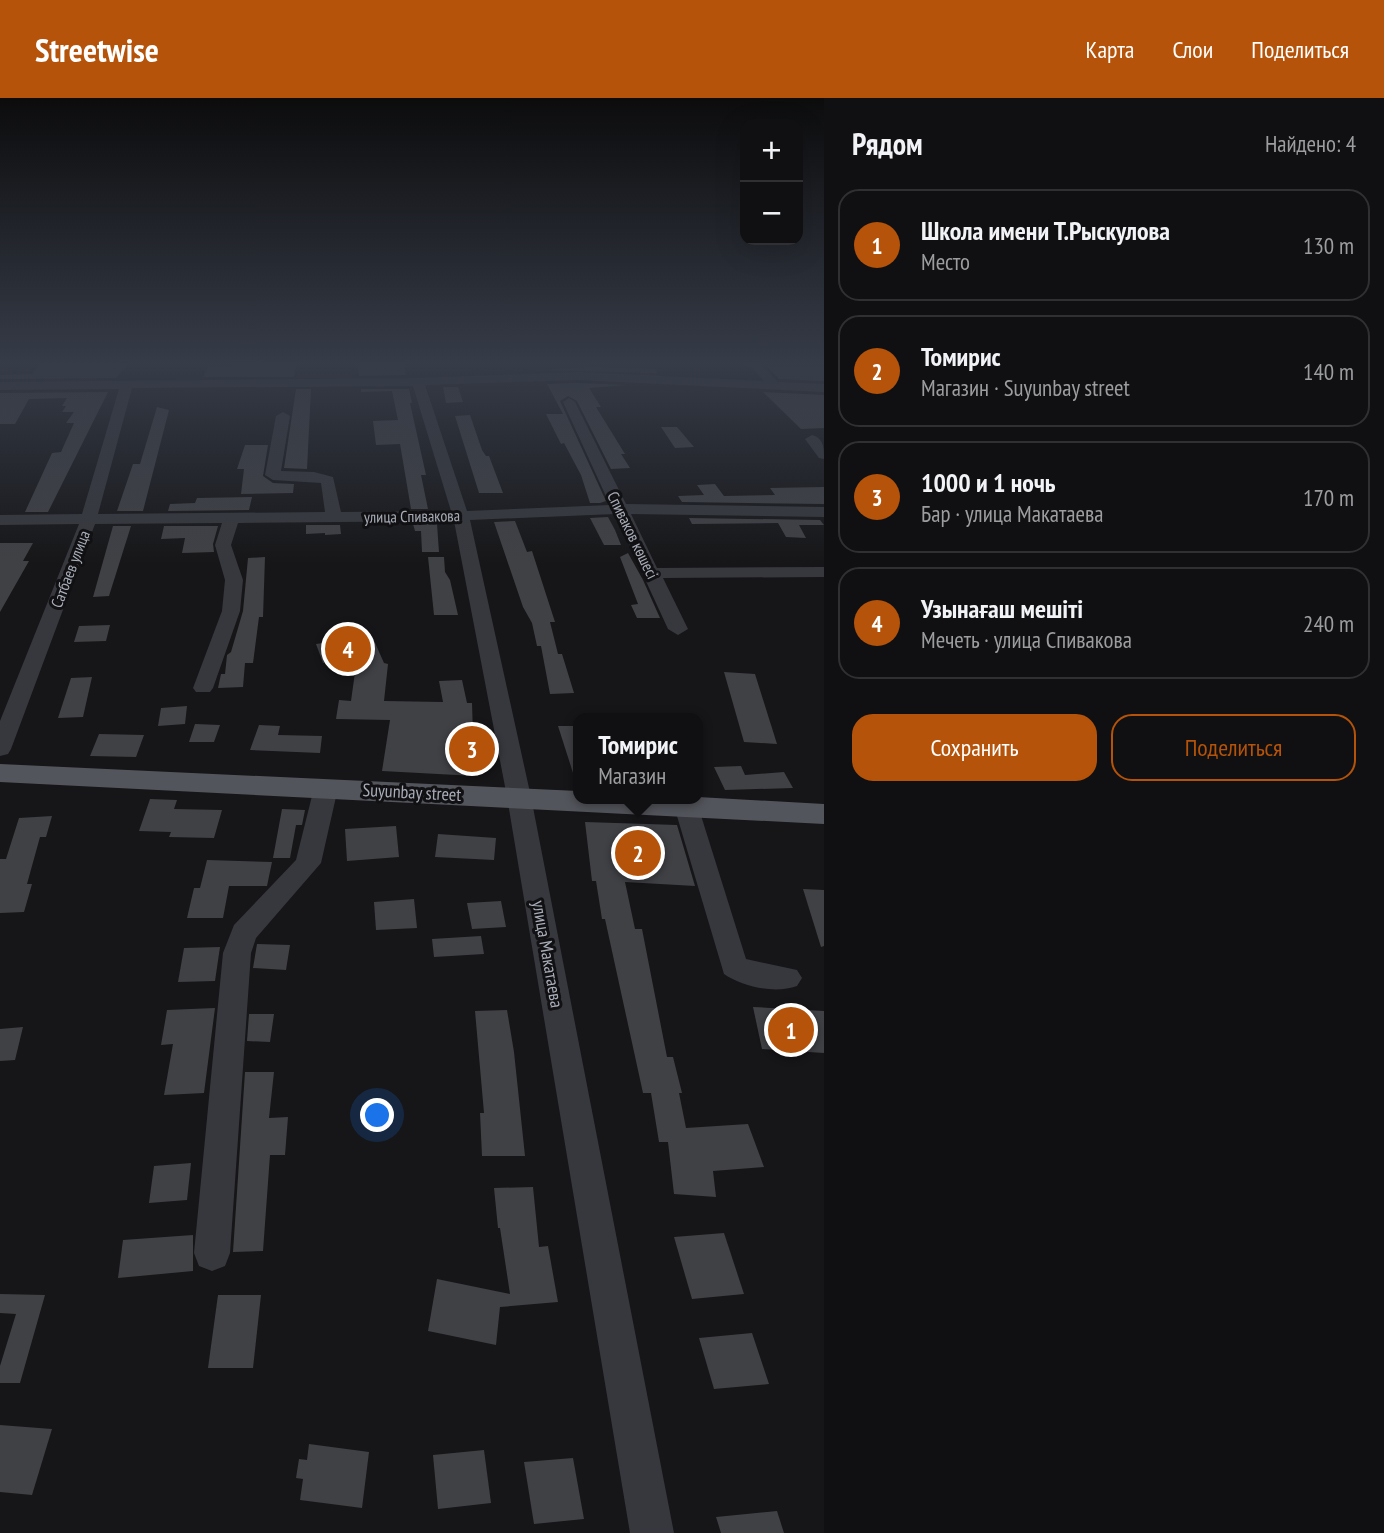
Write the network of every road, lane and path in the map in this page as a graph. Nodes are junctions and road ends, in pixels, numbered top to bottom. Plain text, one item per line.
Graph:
1 (114, 430) edge
2 (281, 430) edge
3 (433, 430) edge
4 (582, 430) edge
5 (812, 439) dead end
6 (824, 455) edge
7 (620, 509) junction
8 (824, 512) edge
9 (461, 516) junction
10 (232, 517) junction
11 (334, 517) junction
12 (89, 519) junction
13 (0, 520) edge
14 (651, 572) junction
15 (824, 572) edge
16 (678, 629) dead end
17 (203, 688) dead end
18 (0, 749) edge
19 (0, 773) edge
20 (326, 788) junction
21 (519, 797) junction
22 (573, 800) edge
23 (649, 804) edge
24 (686, 806) junction
25 (824, 814) edge
26 (787, 978) dead end
27 (212, 1253) dead end
28 (652, 1533) edge

1 - 12 street, Сатбаев улица
2 - 11 street
3 - 9 street, улица Макатаева
4 - 7 street, Спиваков көшесі
5 - 6 street
7 - 8 street, улица Спивакова
7 - 9 street, улица Спивакова
7 - 14 street, Спиваков көшесі
9 - 11 street, улица Спивакова
9 - 21 street, улица Макатаева
10 - 11 street, улица Спивакова
10 - 12 street, улица Спивакова
10 - 17 street
12 - 13 street, улица Спивакова
12 - 18 street, Сатбаев улица
14 - 15 street
14 - 16 street, Спиваков көшесі
19 - 20 main road, Suyunbay street
20 - 21 main road, Suyunbay street
20 - 27 street
21 - 22 main road, Suyunbay street
21 - 28 street, улица Макатаева
23 - 24 main road, Suyunbay street
24 - 25 main road, Suyunbay street
24 - 26 street

